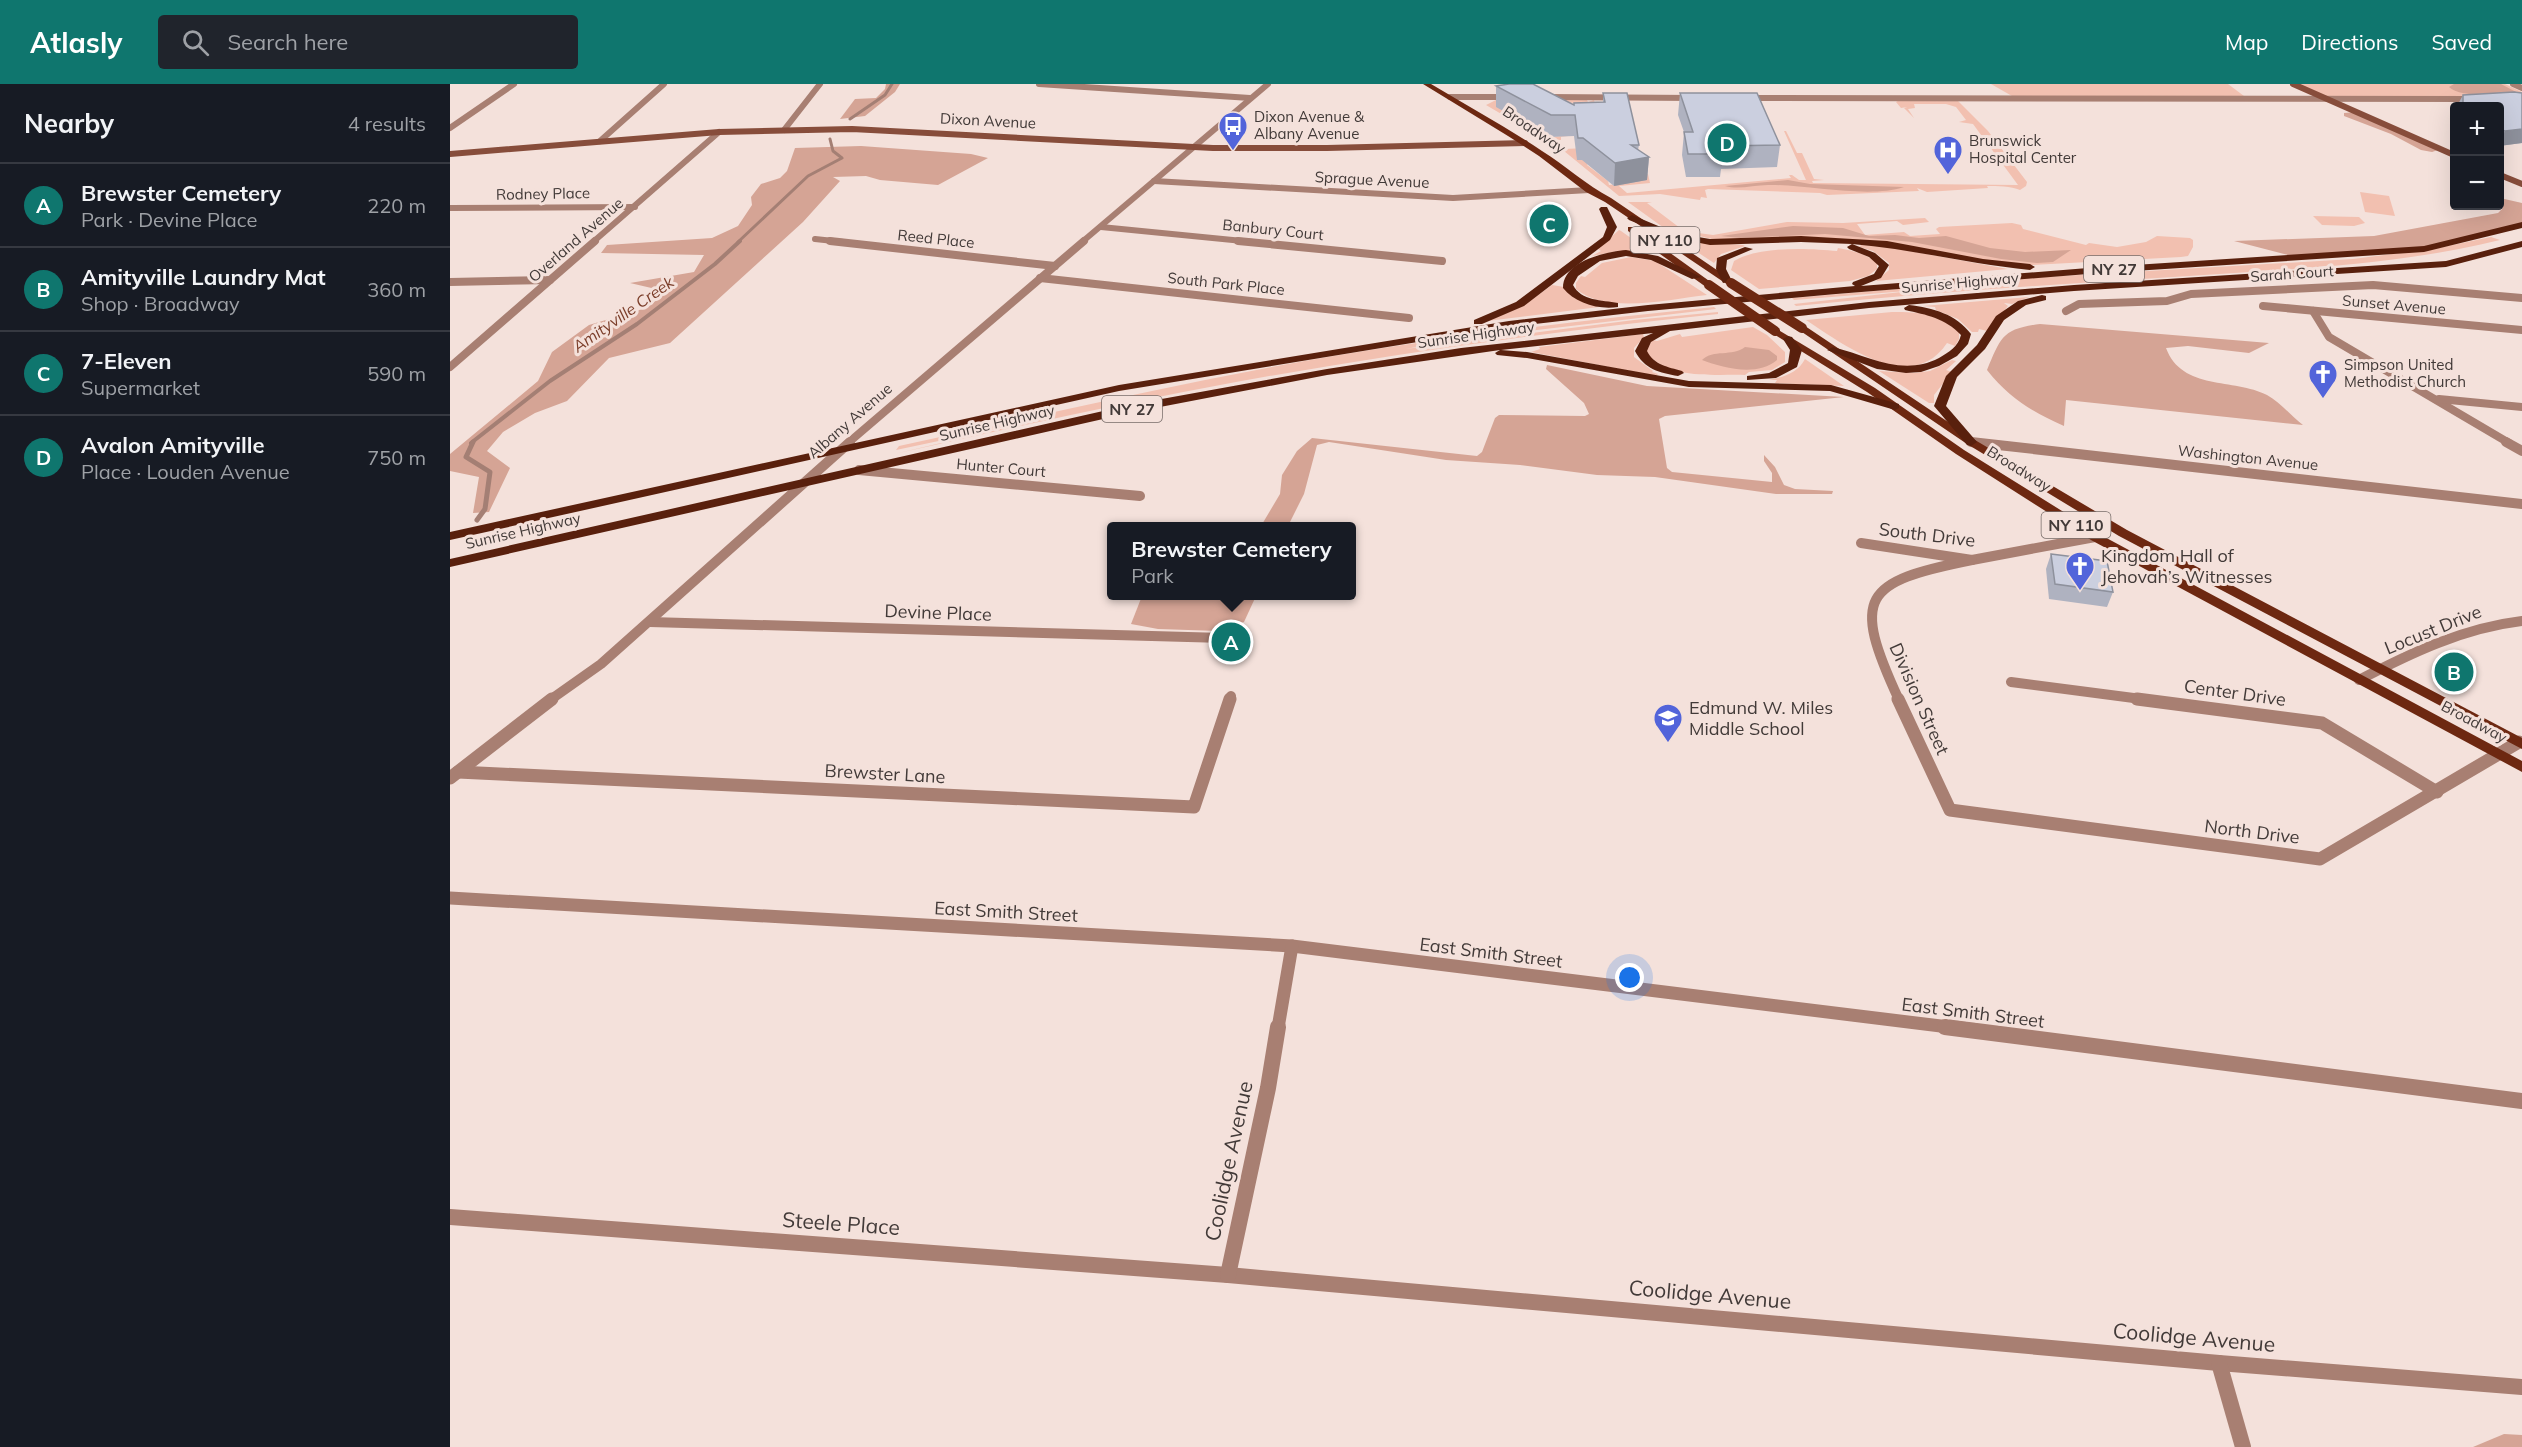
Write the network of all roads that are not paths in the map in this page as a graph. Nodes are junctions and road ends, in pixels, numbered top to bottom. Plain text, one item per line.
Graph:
1 (514, 84) edge
2 (664, 84) edge
3 (820, 84) edge
4 (1039, 84) edge
5 (1268, 84) edge
6 (1426, 84) edge
7 (2293, 84) edge
8 (2513, 84) edge
9 (2522, 88) edge
10 (1450, 97) junction
11 (1525, 97) edge
12 (1536, 97) edge
13 (1250, 98) junction
14 (1707, 98) edge
15 (1730, 98) edge
16 (2326, 99) junction
17 (2486, 99) edge
18 (450, 128) edge
19 (784, 130) junction
20 (719, 132) junction
21 (600, 141) junction
22 (1526, 143) junction
23 (1192, 147) junction
24 (2450, 153) edge
25 (450, 154) edge
26 (2504, 177) edge
27 (1154, 181) junction
28 (2522, 184) edge
29 (1589, 190) junction
30 (635, 207) junction
31 (450, 208) edge
32 (1604, 209) junction
33 (1632, 218) junction
34 (2522, 225) edge
35 (1101, 227) junction
36 (815, 239) dead end
37 (2522, 244) edge
38 (1442, 261) dead end
39 (1055, 266) junction
40 (2088, 271) junction
41 (1696, 277) junction
42 (1040, 278) junction
43 (550, 280) junction
44 (450, 282) edge
45 (1729, 282) junction
46 (2074, 288) junction
47 (1836, 291) junction
48 (2522, 292) edge
49 (2495, 296) junction
50 (2522, 298) edge
51 (1869, 305) junction
52 (2263, 306) dead end
53 (1648, 308) junction
54 (2066, 311) dead end
55 (2313, 311) junction
56 (1409, 318) dead end
57 (1686, 324) junction
58 (2522, 330) edge
59 (1436, 335) junction
60 (1788, 339) junction
61 (1833, 350) junction
62 (1461, 351) junction
63 (450, 367) edge
64 (2434, 399) junction
65 (1895, 406) junction
66 (2522, 407) edge
67 (1971, 442) junction
68 (839, 451) junction
69 (2522, 451) edge
70 (859, 470) junction
71 (803, 483) junction
72 (1140, 496) dead end
73 (2522, 504) edge
74 (450, 536) edge
75 (2096, 537) junction
76 (1861, 543) dead end
77 (1972, 560) junction
78 (450, 563) edge
79 (2522, 621) edge
80 (650, 622) junction
81 (1224, 638) dead end
82 (2380, 669) junction
83 (2360, 680) junction
84 (2011, 682) dead end
85 (1231, 696) dead end
86 (2521, 743) edge
87 (2500, 755) junction
88 (2522, 767) edge
89 (454, 775) edge
90 (2437, 792) junction
91 (1950, 810) joint
92 (450, 898) edge
93 (1292, 946) junction
94 (2522, 1101) edge
95 (450, 1217) edge
96 (1228, 1275) junction
97 (2218, 1363) junction
98 (2522, 1387) edge
99 (2243, 1447) edge

1 - 18 street
2 - 21 street
3 - 19 street
4 - 13 street
5 - 13 street, Albany Avenue
6 - 10 main road, Broadway / NY 110
7 - 16 main road
8 - 9 street
10 - 11 street
10 - 22 main road, Broadway / NY 110
12 - 14 street
13 - 23 street, Albany Avenue
15 - 16 street
16 - 17 street
16 - 24 main road
19 - 20 main road, Dixon Avenue
19 - 23 main road, Dixon Avenue
20 - 21 main road, Dixon Avenue
20 - 30 street, Overland Avenue
21 - 25 main road, Dixon Avenue
22 - 23 main road, Dixon Avenue
22 - 29 main road, Broadway / NY 110
23 - 27 street, Albany Avenue
26 - 28 main road
27 - 29 street, Sprague Avenue
27 - 35 street, Albany Avenue
29 - 32 main road, Broadway / NY 110
29 - 33 main road, Broadway / NY 110
30 - 31 street, Rodney Place
30 - 43 street, Overland Avenue
32 - 41 main road, Broadway / NY 110
32 - 59 highway
33 - 40 highway
33 - 45 main road, Broadway / NY 110
34 - 40 highway, Sunrise Highway / NY 27
35 - 38 street, Banbury Court
35 - 39 street, Albany Avenue
36 - 39 street, Reed Place
37 - 46 highway, Sunrise Highway / NY 27
39 - 42 street, Albany Avenue
40 - 47 highway, Sunrise Highway / NY 27
41 - 53 highway
41 - 60 main road, Broadway / NY 110, bridge
42 - 56 street, South Park Place
42 - 68 street, Albany Avenue
43 - 44 street
43 - 63 street, Overland Avenue
45 - 47 highway
45 - 61 main road, Broadway / NY 110, bridge
46 - 51 highway, Sunrise Highway / NY 27
46 - 67 highway
47 - 53 highway, Sunrise Highway / NY 27
48 - 49 street
49 - 50 street, Sarah Court
49 - 54 street, Sarah Court
51 - 57 highway, Sunrise Highway / NY 27
51 - 61 highway
52 - 55 street, Sunset Avenue
53 - 59 highway, Sunrise Highway / NY 27
55 - 58 street, Sunset Avenue
55 - 64 street
57 - 60 highway
57 - 62 highway, Sunrise Highway / NY 27
59 - 68 highway, Sunrise Highway / NY 27
60 - 65 main road, Broadway / NY 110
61 - 67 main road, Broadway / NY 110
62 - 65 highway
62 - 70 highway, Sunrise Highway / NY 27
64 - 66 street
64 - 69 street
65 - 75 main road, Broadway / NY 110
67 - 73 street, Washington Avenue
67 - 82 main road, Broadway / NY 110
68 - 71 street, Albany Avenue
68 - 74 highway, Sunrise Highway / NY 27
70 - 71 highway, Sunrise Highway / NY 27
70 - 72 street, Hunter Court
71 - 78 highway, Sunrise Highway / NY 27
71 - 80 street, Albany Avenue
75 - 77 street, South Drive
75 - 83 main road, Broadway / NY 110
76 - 77 street, South Drive
77 - 91 street, Division Street
79 - 82 street, Locust Drive
80 - 81 street, Devine Place
80 - 89 street, Albany Avenue
82 - 83 street, Locust Drive
82 - 86 main road, Broadway / NY 110
83 - 87 main road, Broadway / NY 110
84 - 90 street, Center Drive
85 - 89 street, Brewster Lane
86 - 87 street, North Drive
87 - 88 main road, Broadway / NY 110
87 - 90 street, North Drive
90 - 91 street, North Drive
92 - 93 street, East Smith Street
93 - 94 street, East Smith Street
93 - 96 street, Coolidge Avenue
95 - 96 street, Steele Place
96 - 97 street, Coolidge Avenue
97 - 98 street, Coolidge Avenue
97 - 99 street

